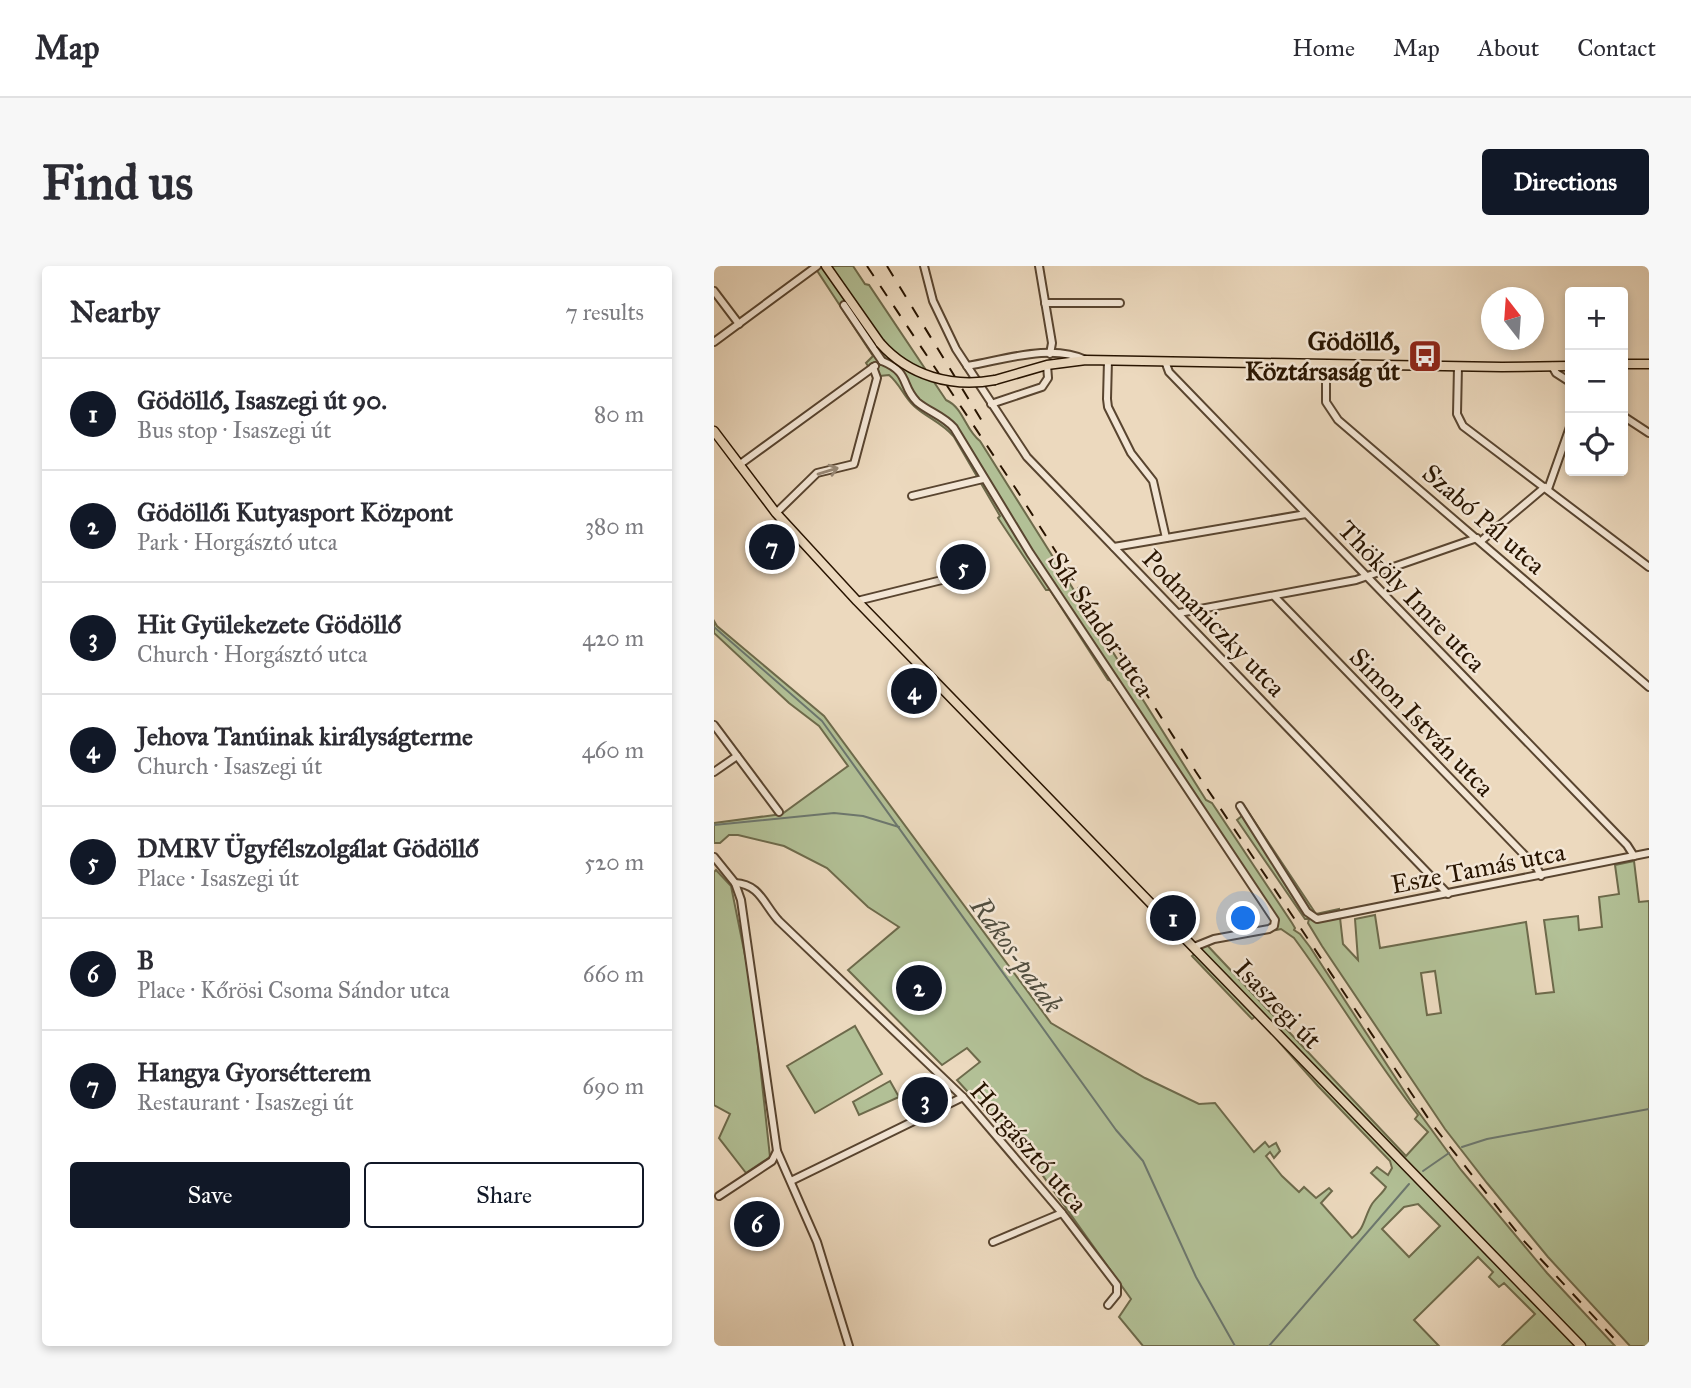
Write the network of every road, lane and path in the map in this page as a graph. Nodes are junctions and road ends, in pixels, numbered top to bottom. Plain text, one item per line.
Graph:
1 (817, 266) edge
2 (826, 266) edge
3 (924, 266) edge
4 (1039, 266) edge
5 (714, 291) edge
6 (1045, 303) junction
7 (1120, 303) dead end
8 (844, 305) dead end
9 (739, 324) junction
10 (714, 342) edge
11 (1050, 354) junction
12 (1086, 360) junction
13 (1108, 360) junction
14 (1165, 360) junction
15 (882, 361) junction
16 (1326, 364) junction
17 (1628, 364) edge
18 (1649, 364) edge
19 (1047, 365) junction
20 (967, 366) junction
21 (1458, 366) junction
22 (1552, 366) junction
23 (1565, 366) edge
24 (873, 367) junction
25 (1565, 379) edge
26 (990, 404) junction
27 (1628, 419) edge
28 (714, 431) edge
29 (1649, 433) edge
30 (1565, 440) edge
31 (739, 465) junction
32 (983, 478) junction
33 (1547, 489) junction
34 (912, 496) dead end
35 (776, 513) junction
36 (1306, 514) junction
37 (1166, 538) junction
38 (1479, 540) junction
39 (1114, 547) junction
40 (1649, 568) edge
41 (1365, 576) junction
42 (954, 577) dead end
43 (1274, 596) junction
44 (857, 601) junction
45 (1179, 613) junction
46 (1649, 687) edge
47 (714, 725) edge
48 (737, 756) junction
49 (714, 772) edge
50 (1240, 807) dead end
51 (779, 812) dead end
52 (1649, 853) edge
53 (1634, 856) junction
54 (714, 857) edge
55 (1541, 876) junction
56 (735, 884) junction
57 (1448, 894) junction
58 (1194, 947) junction
59 (963, 1097) junction
60 (777, 1151) junction
61 (791, 1181) junction
62 (719, 1196) dead end
63 (1062, 1213) junction
64 (993, 1242) dead end
65 (1108, 1305) dead end
66 (849, 1346) edge
67 (1581, 1346) edge

1 - 9 street
2 - 19 main road, bridge
3 - 20 street, Podmaniczky utca
4 - 6 street
5 - 9 street
6 - 7 street
6 - 11 street
8 - 15 street, Sík Sándor utca
9 - 10 street
11 - 12 street
11 - 20 street
12 - 13 main road
12 - 19 main road
13 - 14 main road
13 - 37 street
14 - 16 main road
14 - 36 street, Thököly Imre utca
15 - 24 street
15 - 32 street, Sík Sándor utca
16 - 21 main road
16 - 38 street, Szabó Pál utca
17 - 18 main road
19 - 26 street
20 - 26 street, Podmaniczky utca
21 - 22 main road
21 - 33 street
22 - 23 main road
22 - 25 street
24 - 31 street
35 -> 24 street
26 - 39 street, Podmaniczky utca
27 - 29 street
28 - 31 main road, Isaszegi út
30 - 33 street
31 - 35 main road, Isaszegi út
32 - 34 street
32 - 58 street, Sík Sándor utca
33 - 38 street
33 - 40 street
35 - 44 main road, Isaszegi út
36 - 37 street
36 - 41 street, Thököly Imre utca
37 - 39 street
38 - 41 street
38 - 46 street, Szabó Pál utca
39 - 45 street, Podmaniczky utca
41 - 43 street
41 - 53 street, Thököly Imre utca
42 - 44 street
43 - 45 street
43 - 55 street, Simon István utca
44 - 58 main road, Isaszegi út
45 - 57 street, Podmaniczky utca
47 - 48 street
48 - 49 street
48 - 51 street
50 - 57 street, Esze Tamás utca
52 - 53 street, Esze Tamás utca
53 - 55 street, Esze Tamás utca
54 - 56 street
55 - 57 street, Esze Tamás utca
56 - 59 street, Horgásztó utca
56 - 60 street
58 - 67 main road, Isaszegi út
59 - 61 street
59 - 63 street, Horgásztó utca
60 - 61 street
60 - 62 street
61 - 66 street
63 - 64 street
63 - 65 street, Horgásztó utca

